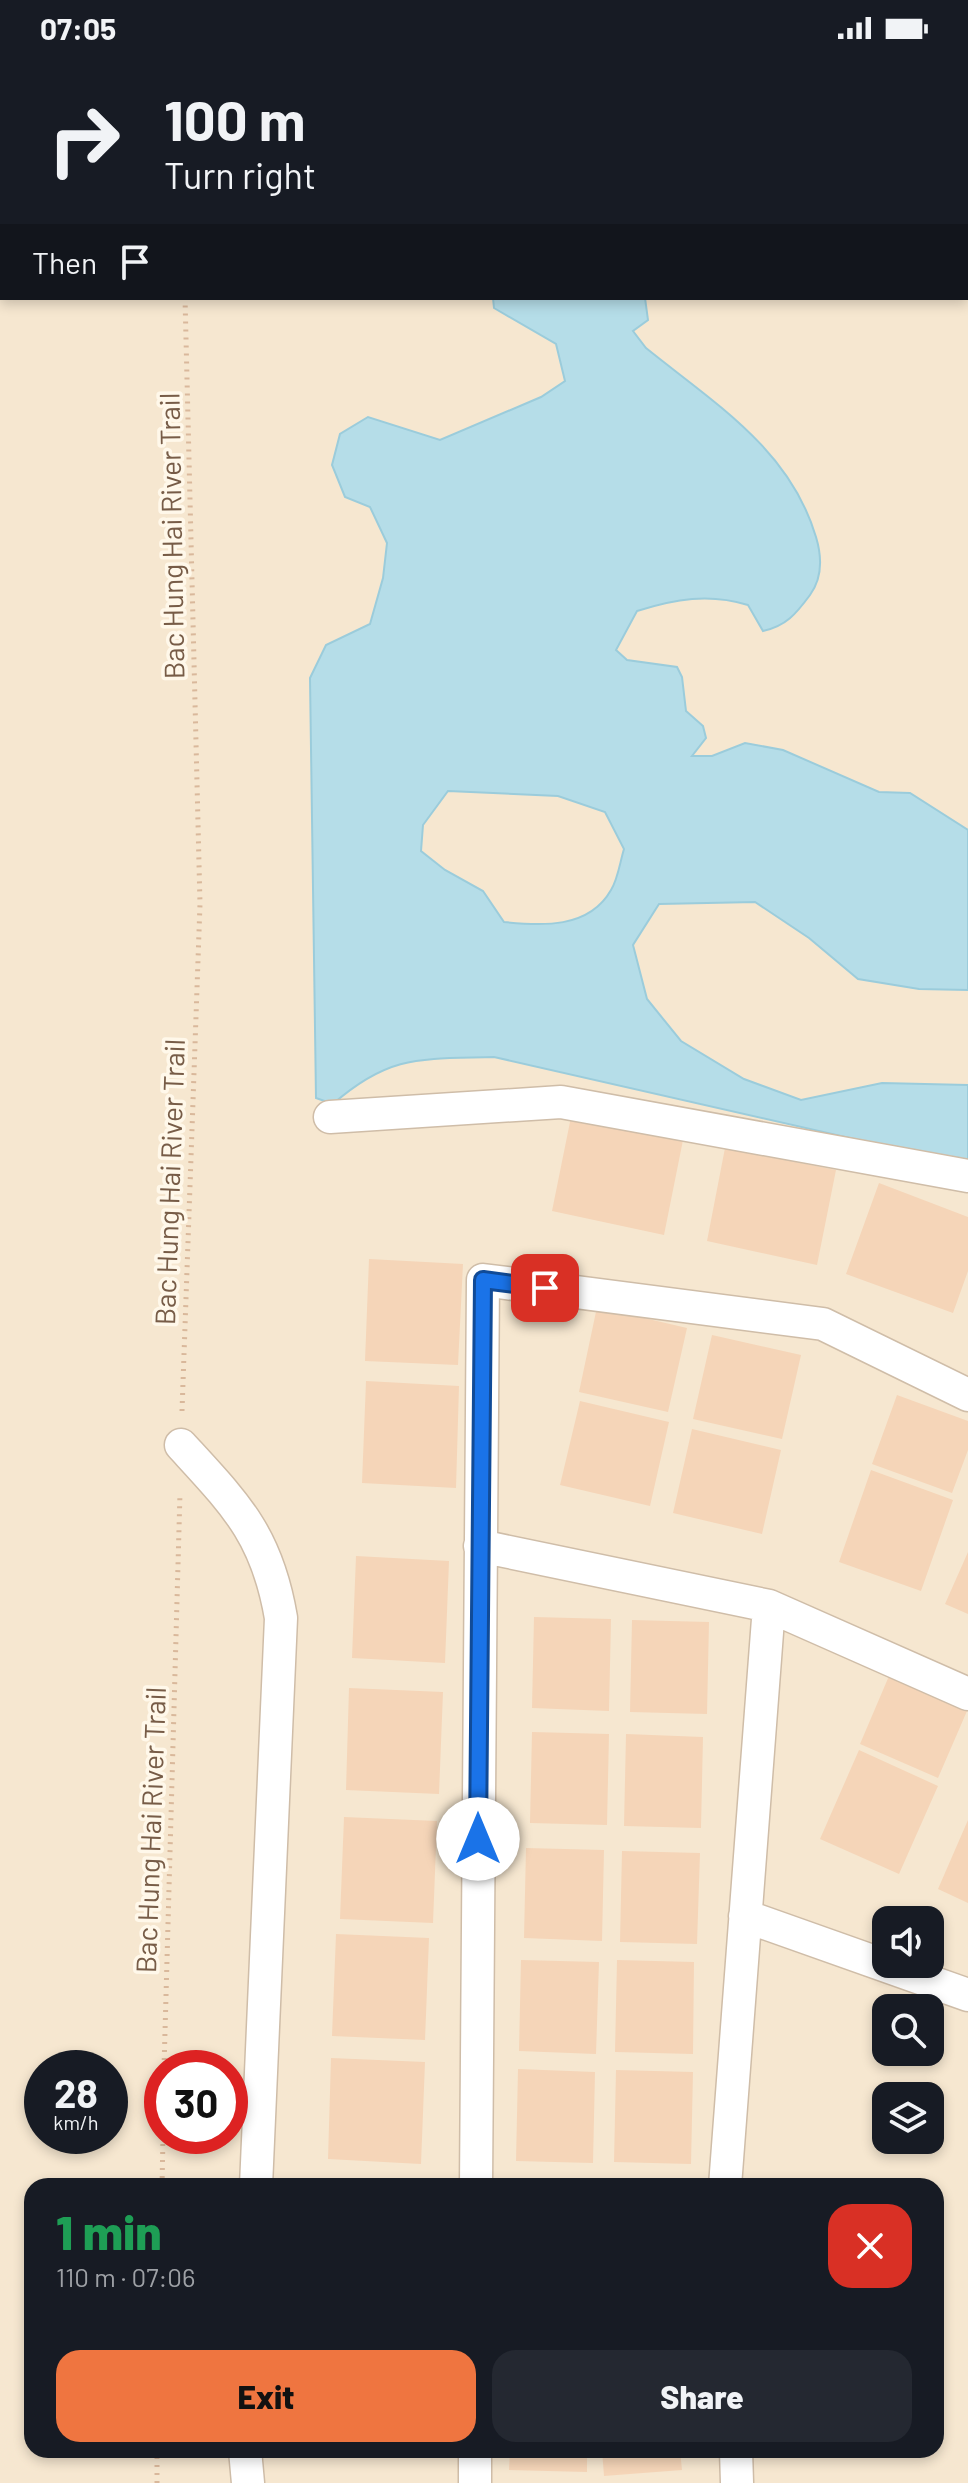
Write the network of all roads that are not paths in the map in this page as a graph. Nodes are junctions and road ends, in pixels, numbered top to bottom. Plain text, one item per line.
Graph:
1 (330, 1117) dead end
2 (968, 1176) edge
3 (968, 1395) edge
4 (181, 1445) road end
5 (480, 1546) junction
6 (769, 1606) junction
7 (968, 1694) edge
8 (745, 1916) junction
9 (968, 1995) edge
10 (256, 2178) edge
11 (476, 2178) edge
12 (726, 2178) edge
13 (246, 2458) edge
14 (475, 2458) edge
15 (736, 2458) edge
16 (248, 2483) edge
17 (475, 2483) edge
18 (737, 2483) edge

1 - 2 street
3 - 5 street
4 - 10 street
5 - 6 street
5 - 11 street
6 - 7 street
6 - 8 street
8 - 9 street
8 - 12 street
13 - 16 street
14 - 17 street
15 - 18 street

